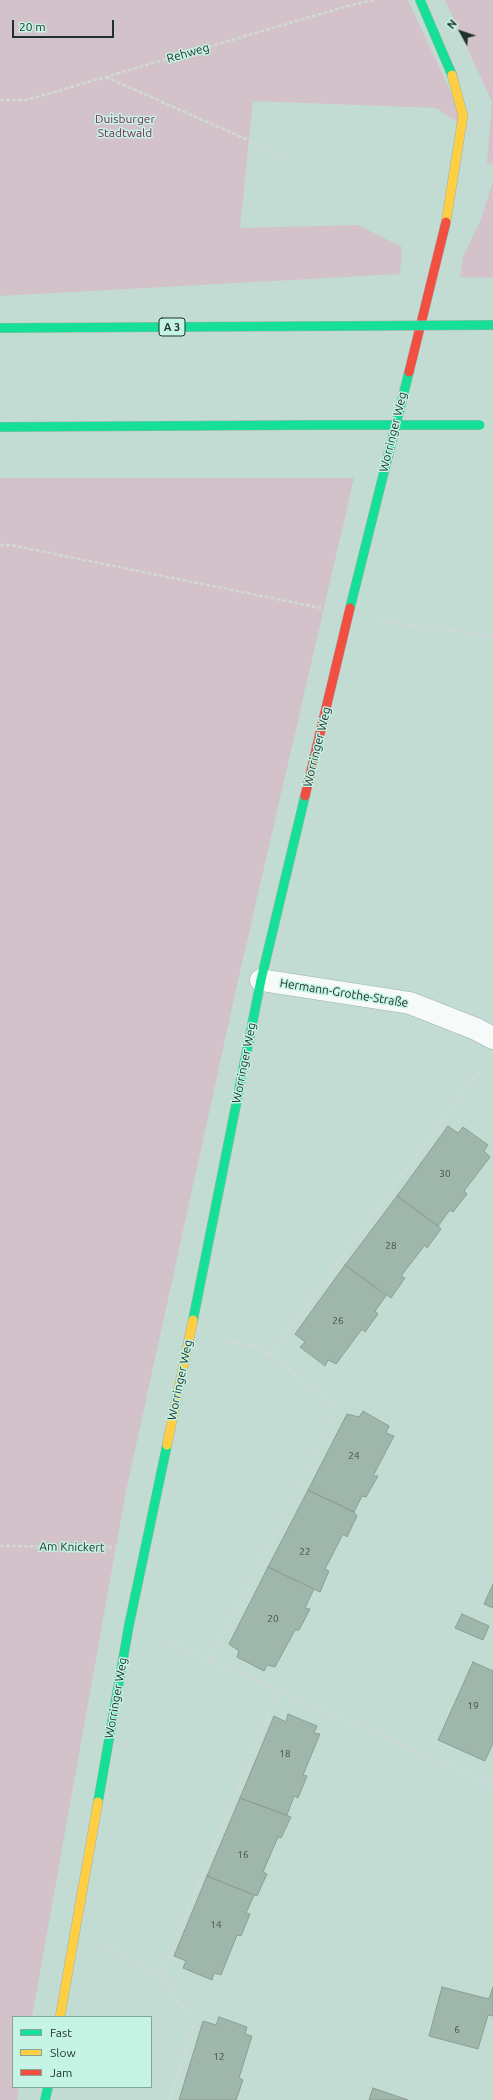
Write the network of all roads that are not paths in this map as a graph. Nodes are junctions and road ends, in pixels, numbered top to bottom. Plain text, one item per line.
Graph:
1 (420, 0) edge
2 (493, 325) edge
3 (0, 328) edge
4 (484, 424) dead end
5 (0, 427) edge
6 (261, 980) junction
7 (493, 1038) edge
8 (60, 2016) edge
9 (48, 2088) edge
10 (46, 2100) edge

1 - 6 main road, Worringer Weg
2 - 3 main road, A 3, bridge
4 - 5 main road, bridge
6 - 7 street, Hermann-Grothe-Straße
6 - 8 main road, Worringer Weg
9 - 10 main road

